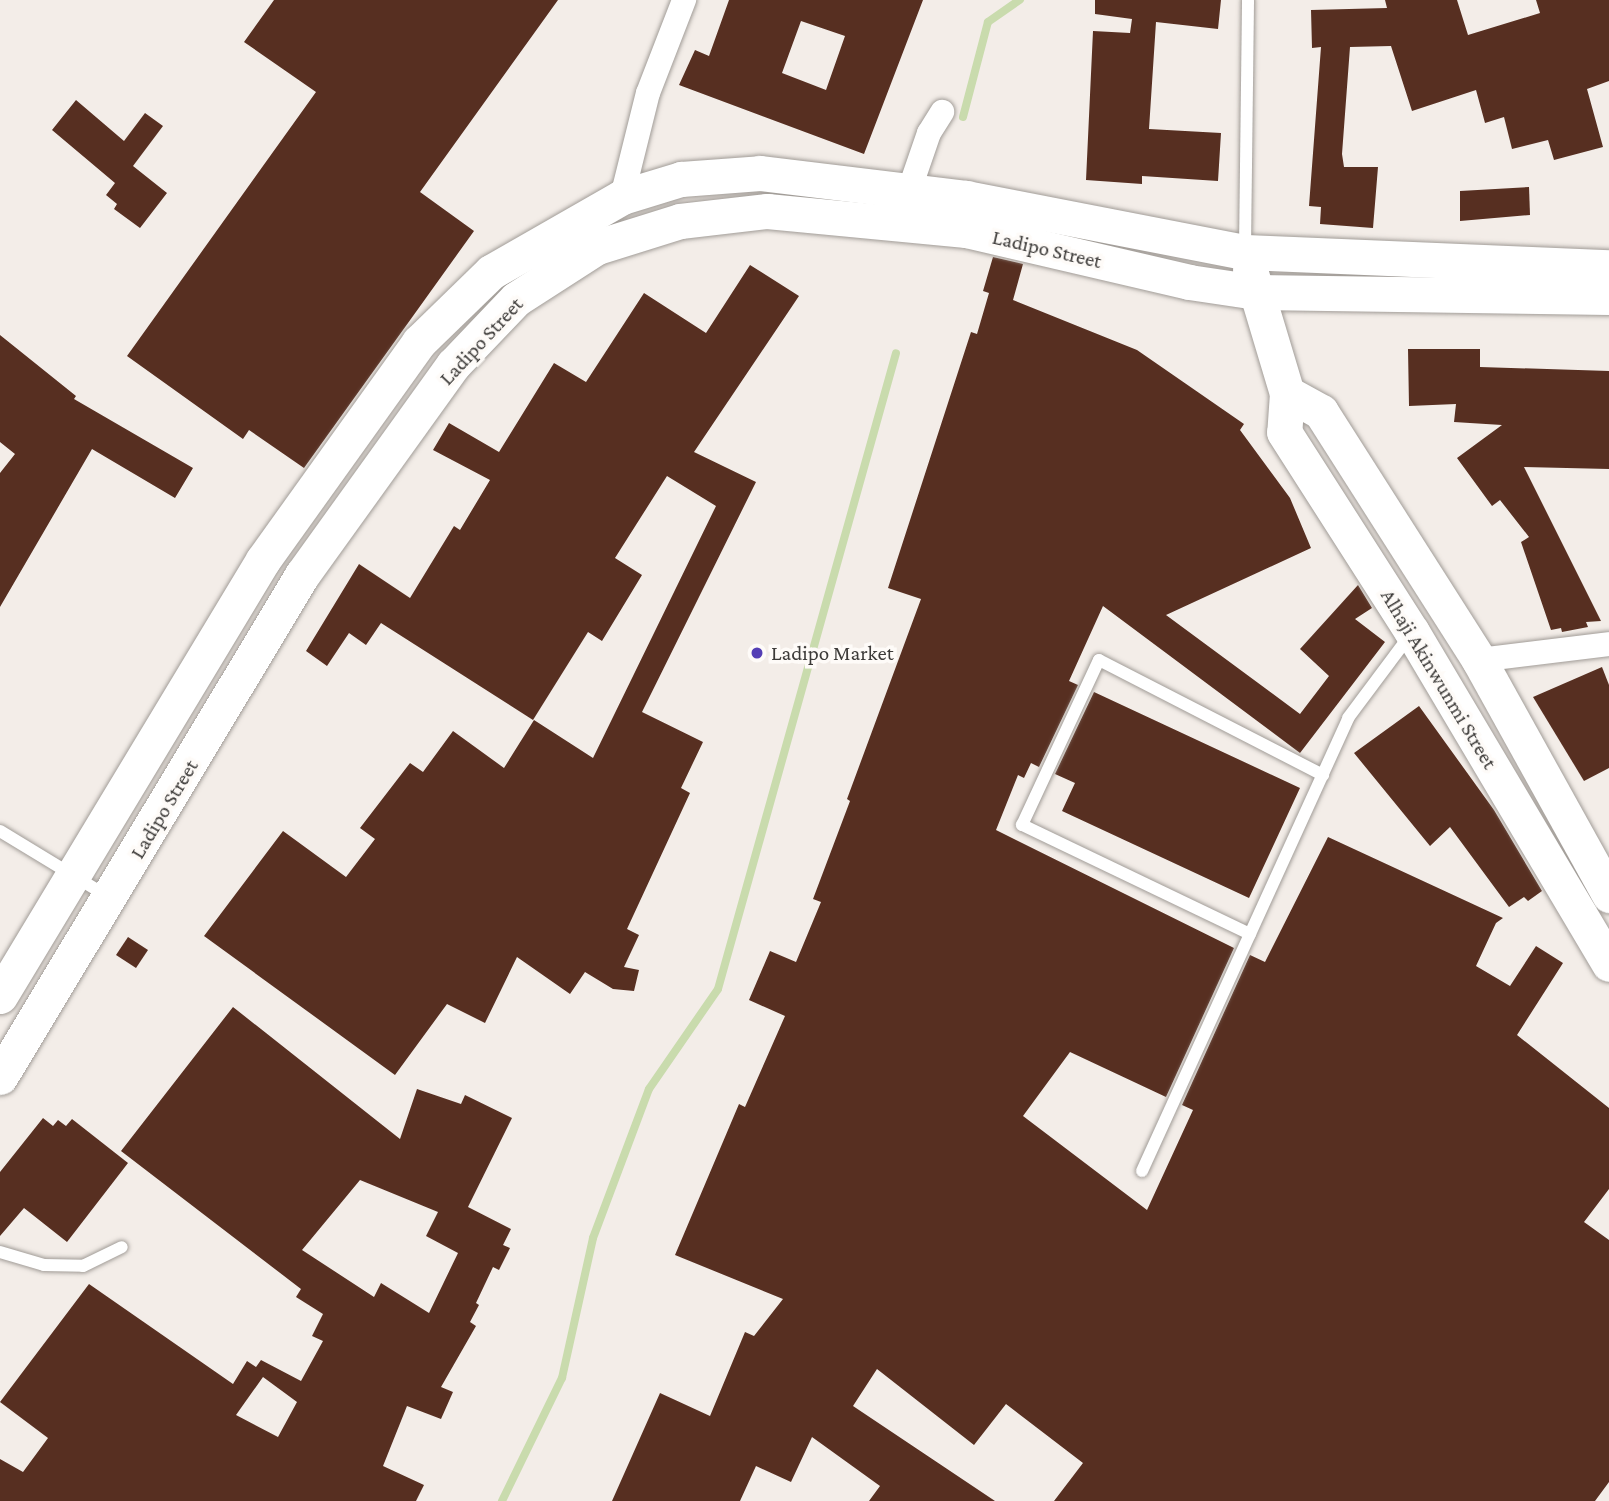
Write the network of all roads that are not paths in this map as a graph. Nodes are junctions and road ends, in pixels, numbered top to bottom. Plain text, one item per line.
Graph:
1 (684, 0) edge
2 (1248, 0) edge
3 (942, 112) dead end
4 (909, 191) junction
5 (622, 197) junction
6 (1245, 252) junction
7 (1609, 267) edge
8 (1256, 292) junction
9 (1609, 297) edge
10 (1287, 393) junction
11 (1412, 632) junction
12 (1609, 645) edge
13 (1479, 660) junction
14 (1323, 775) junction
15 (0, 831) edge
16 (73, 875) junction
17 (1609, 895) edge
18 (110, 898) junction
19 (1250, 934) junction
20 (1609, 964) edge
21 (0, 996) edge
22 (0, 1077) edge
23 (1142, 1171) dead end
24 (122, 1247) dead end
25 (0, 1252) edge

1 - 5 street
2 - 6 lane
3 - 4 street
4 - 5 main road, Ladipo Street
4 - 6 main road, Ladipo Street
5 - 16 main road, Ladipo Street
6 - 7 main road, Ladipo Street
6 - 8 main road, Alhaji Akinwunmi Street
8 - 9 main road, Ladipo Street
8 - 10 main road, Alhaji Akinwunmi Street
8 - 18 main road, Ladipo Street
10 - 11 main road, Alhaji Akinwunmi Street
10 - 13 main road, Alhaji Akinwunmi Street
11 - 14 lane
11 - 20 main road, Alhaji Akinwunmi Street
12 - 13 street
13 - 17 main road, Alhaji Akinwunmi Street
14 - 19 lane
14 - 19 lane
15 - 16 lane
16 - 18 lane
16 - 21 main road, Ladipo Street
18 - 22 main road, Ladipo Street
19 - 23 lane
24 - 25 lane

